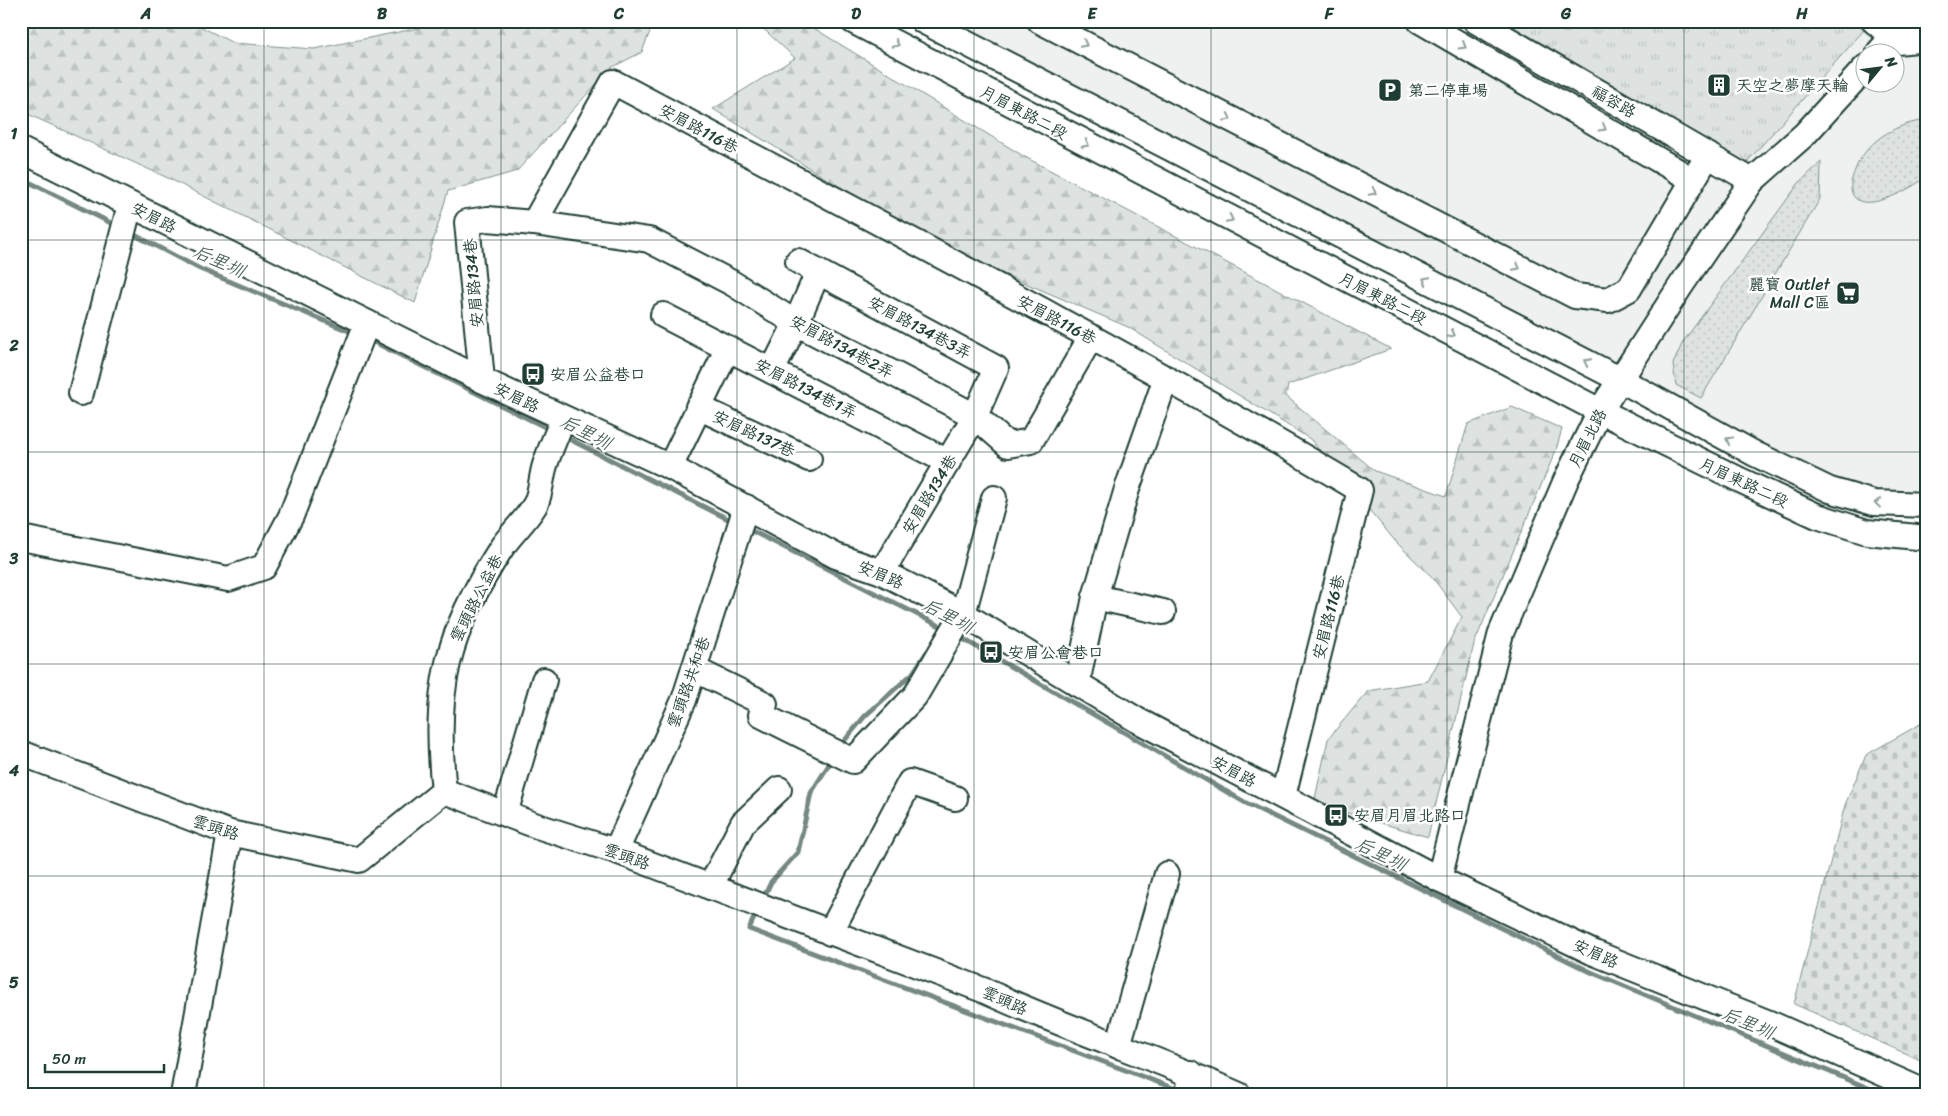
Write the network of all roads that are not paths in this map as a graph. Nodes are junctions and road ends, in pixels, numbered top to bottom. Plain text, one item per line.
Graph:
1 (853, 21) edge
2 (923, 21) edge
3 (1040, 21) edge
4 (1420, 21) edge
5 (1476, 21) edge
6 (1874, 21) edge
7 (1891, 38) edge
8 (1927, 39) edge
9 (1856, 78) edge
10 (21, 150) edge
11 (1708, 155) junction
12 (1694, 180) junction
13 (1752, 181) junction
14 (130, 205) junction
15 (534, 223) junction
16 (663, 315) dead end
17 (367, 323) junction
18 (796, 323) junction
19 (1090, 337) junction
20 (728, 348) junction
21 (772, 371) junction
22 (1166, 378) junction
23 (482, 380) junction
24 (1621, 380) junction
25 (81, 393) dead end
26 (698, 407) junction
27 (1600, 411) junction
28 (974, 416) junction
29 (563, 419) junction
30 (809, 459) dead end
31 (948, 462) junction
32 (670, 467) junction
33 (994, 498) dead end
34 (1927, 505) edge
35 (746, 507) junction
36 (21, 538) edge
37 (1927, 538) edge
38 (882, 572) junction
39 (1095, 597) junction
40 (1163, 612) dead end
41 (963, 614) junction
42 (694, 669) junction
43 (544, 680) dead end
44 (1077, 684) junction
45 (21, 754) edge
46 (779, 790) dead end
47 (444, 791) junction
48 (1283, 796) junction
49 (955, 798) dead end
50 (505, 814) junction
51 (230, 833) junction
52 (616, 851) junction
53 (1167, 874) dead end
54 (1439, 879) junction
55 (710, 887) junction
56 (830, 932) junction
57 (1118, 1046) junction
58 (1189, 1084) edge
59 (1927, 1093) edge
60 (183, 1095) edge
61 (1239, 1095) edge

1 -> 27 street, 月眉東路二段
24 -> 2 street, 月眉東路二段
3 -> 12 street
4 -> 12 street
5 - 11 street, 福容路
6 - 7 street
7 - 8 street
9 - 13 street, 月眉北路
10 - 14 street, 安眉路
11 - 12 street
11 - 13 street, 福容路
13 - 24 street, 月眉北路
14 - 17 street, 安眉路
14 - 25 street
15 - 18 street, 安眉路134巷2弄
15 - 19 street, 安眉路116巷
15 - 23 street, 安眉路134巷
16 - 20 street, 安眉路134巷1弄
17 - 23 street, 安眉路
17 - 36 street
18 - 21 street
18 - 28 street, 安眉路134巷2弄
18 - 28 street, 安眉路134巷3弄
19 - 22 street, 安眉路116巷
19 - 28 street, 安眉路134巷2弄
20 - 21 street, 安眉路134巷1弄
20 - 26 street, 安眉路137巷
21 - 31 street, 安眉路134巷1弄
22 - 39 street
22 - 48 street, 安眉路116巷
23 - 29 street, 安眉路
24 - 27 street, 月眉北路
34 -> 24 street, 月眉東路二段
26 - 30 street, 安眉路137巷
26 - 32 street, 安眉路137巷
27 - 37 street, 月眉東路二段
27 - 54 street, 月眉北路
28 - 31 street, 安眉路134巷
29 - 32 street, 安眉路
29 - 47 street, 雲頭路公益巷
31 - 38 street, 安眉路134巷
32 - 35 street, 安眉路
33 - 41 street
35 - 38 street, 安眉路
35 - 42 street, 雲頭路共和巷
38 - 41 street, 安眉路
39 - 40 street
39 - 44 street
41 - 42 street
41 - 44 street, 安眉路
42 - 52 street, 雲頭路共和巷
43 - 50 street
44 - 48 street, 安眉路
45 - 51 street, 雲頭路
46 - 55 street
47 - 50 street, 雲頭路
47 - 51 street, 雲頭路
48 - 54 street, 安眉路
49 - 56 street
50 - 52 street, 雲頭路
51 - 60 street
52 - 55 street, 雲頭路
53 - 57 street
54 - 59 street, 安眉路
55 - 56 street, 雲頭路
56 - 57 street, 雲頭路
57 - 58 street, 雲頭路
58 - 61 street, 雲頭路

